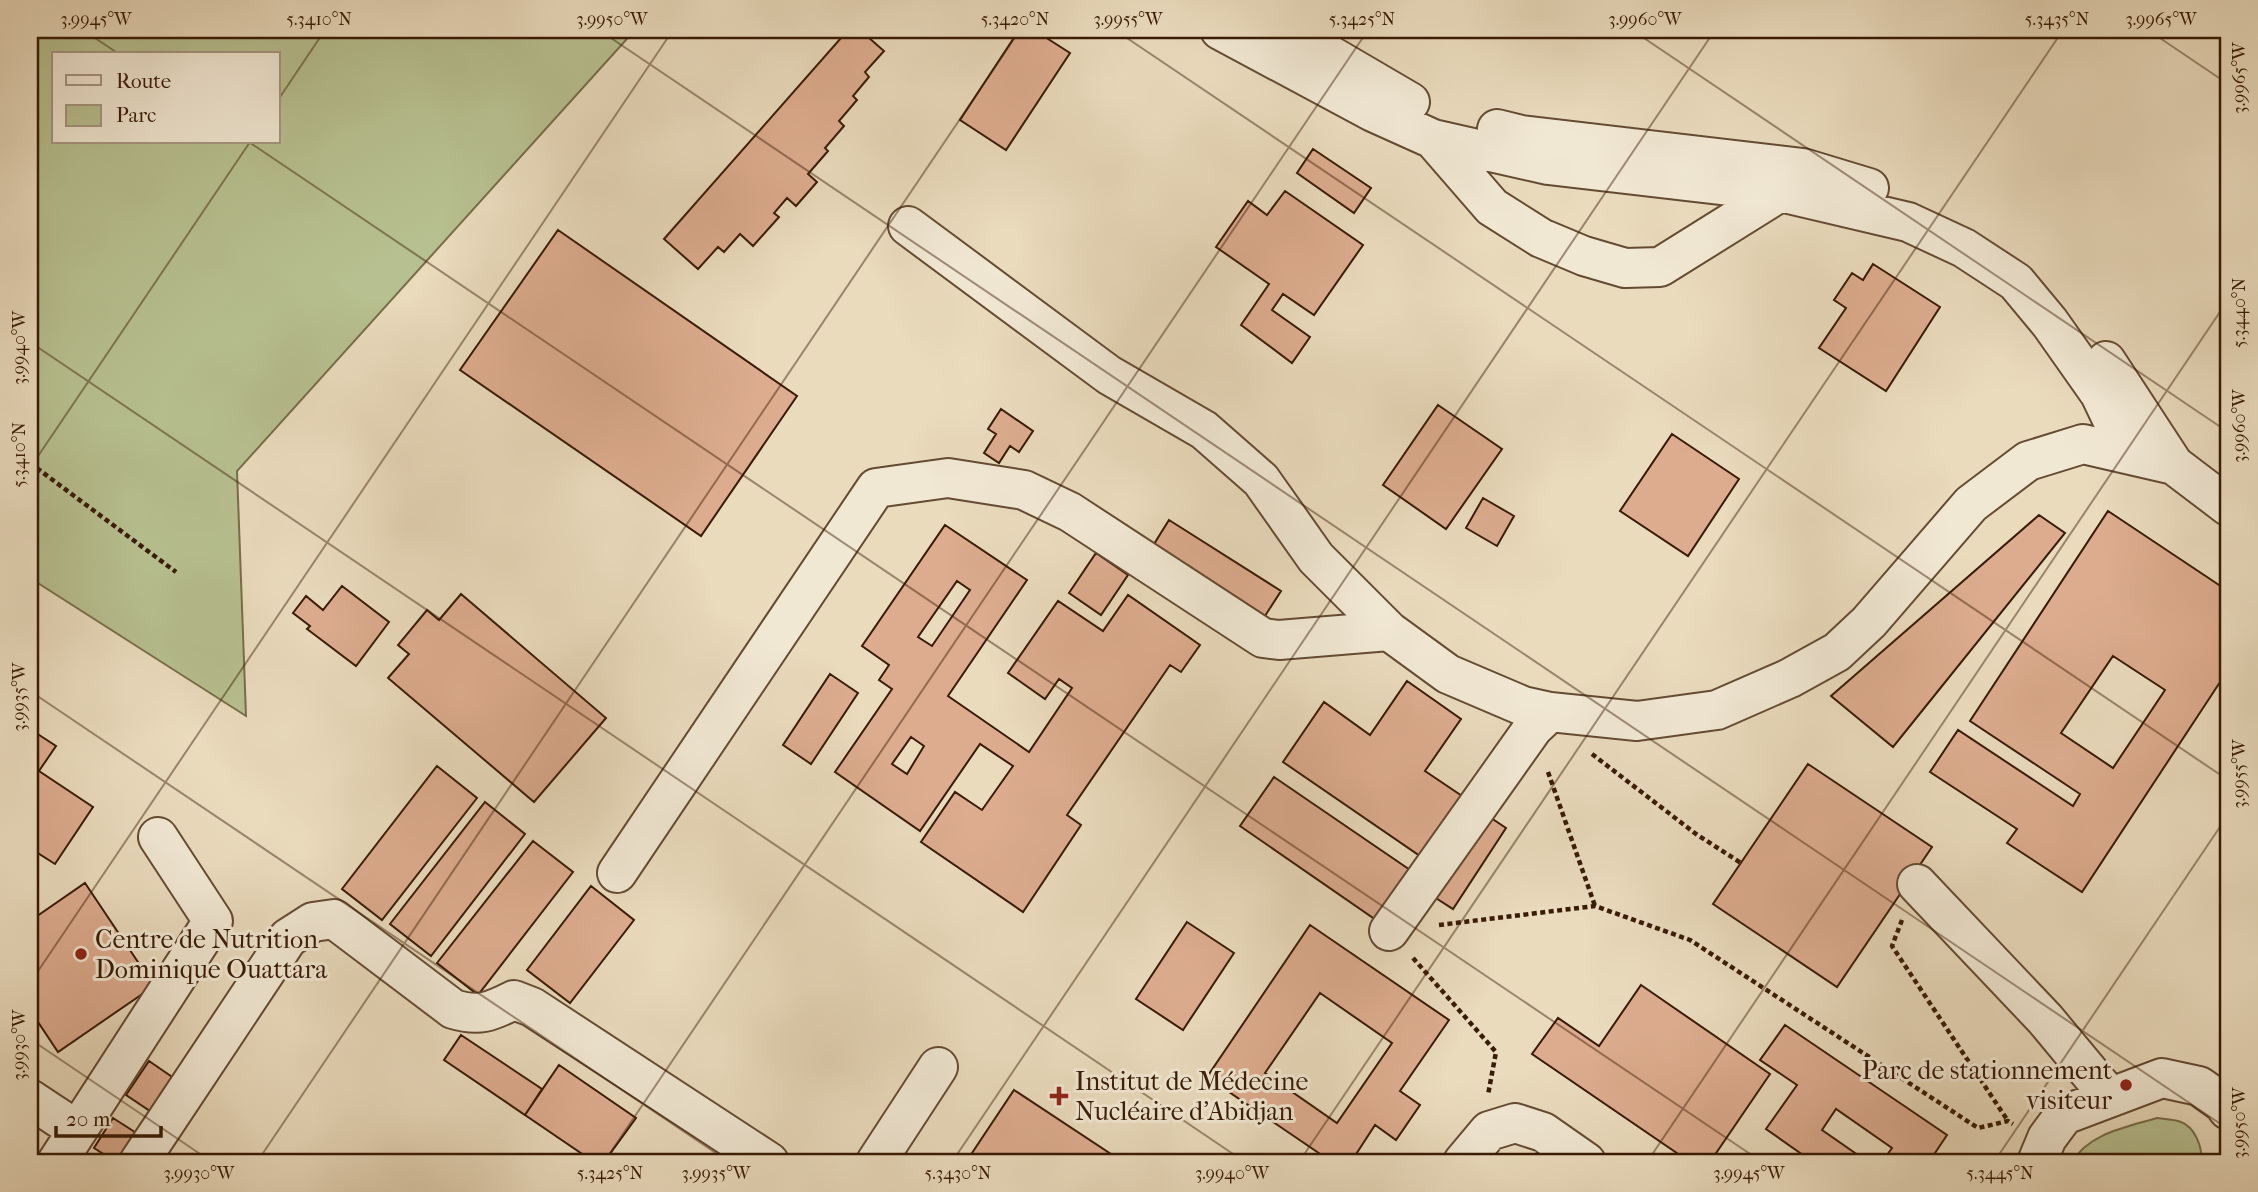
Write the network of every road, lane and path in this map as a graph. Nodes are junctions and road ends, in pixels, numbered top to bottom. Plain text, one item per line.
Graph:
1 (1220, 30) edge
2 (1287, 30) edge
3 (1433, 139) junction
4 (1780, 192) junction
5 (908, 226) dead end
6 (2128, 453) junction
7 (30, 463) edge
8 (2174, 465) junction
9 (2228, 506) edge
10 (176, 572) dead end
11 (1390, 631) junction
12 (1542, 720) junction
13 (1588, 751) dead end
14 (158, 837) dead end
15 (1741, 863) dead end
16 (617, 873) dead end
17 (1917, 884) joint
18 (1595, 906) junction
19 (1389, 931) junction
20 (938, 1067) dead end
21 (2109, 1096) junction
22 (30, 1099) edge
23 (2228, 1110) edge
24 (2008, 1121) junction
25 (78, 1130) junction
26 (1489, 1131) junction
27 (2042, 1150) edge
28 (57, 1162) edge
29 (139, 1162) edge
30 (769, 1162) edge
31 (876, 1162) edge
32 (1463, 1162) edge
33 (1586, 1162) edge

1 - 3 lane
2 - 8 lane
3 - 4 lane
3 - 4 lane
4 - 6 lane
5 - 11 lane
6 - 8 lane
6 - 12 lane
7 - 10 path
8 - 9 lane
11 - 12 lane
11 - 16 lane
12 - 18 path
12 - 19 lane
13 - 15 path
14 - 25 lane
17 - 21 lane
17 - 24 path
18 - 19 path
18 - 24 path
19 - 26 path
20 - 31 lane
21 - 23 lane
21 - 27 lane
22 - 25 lane
24 - 27 path
25 - 28 lane
26 - 32 lane
26 - 33 lane
29 - 30 lane

